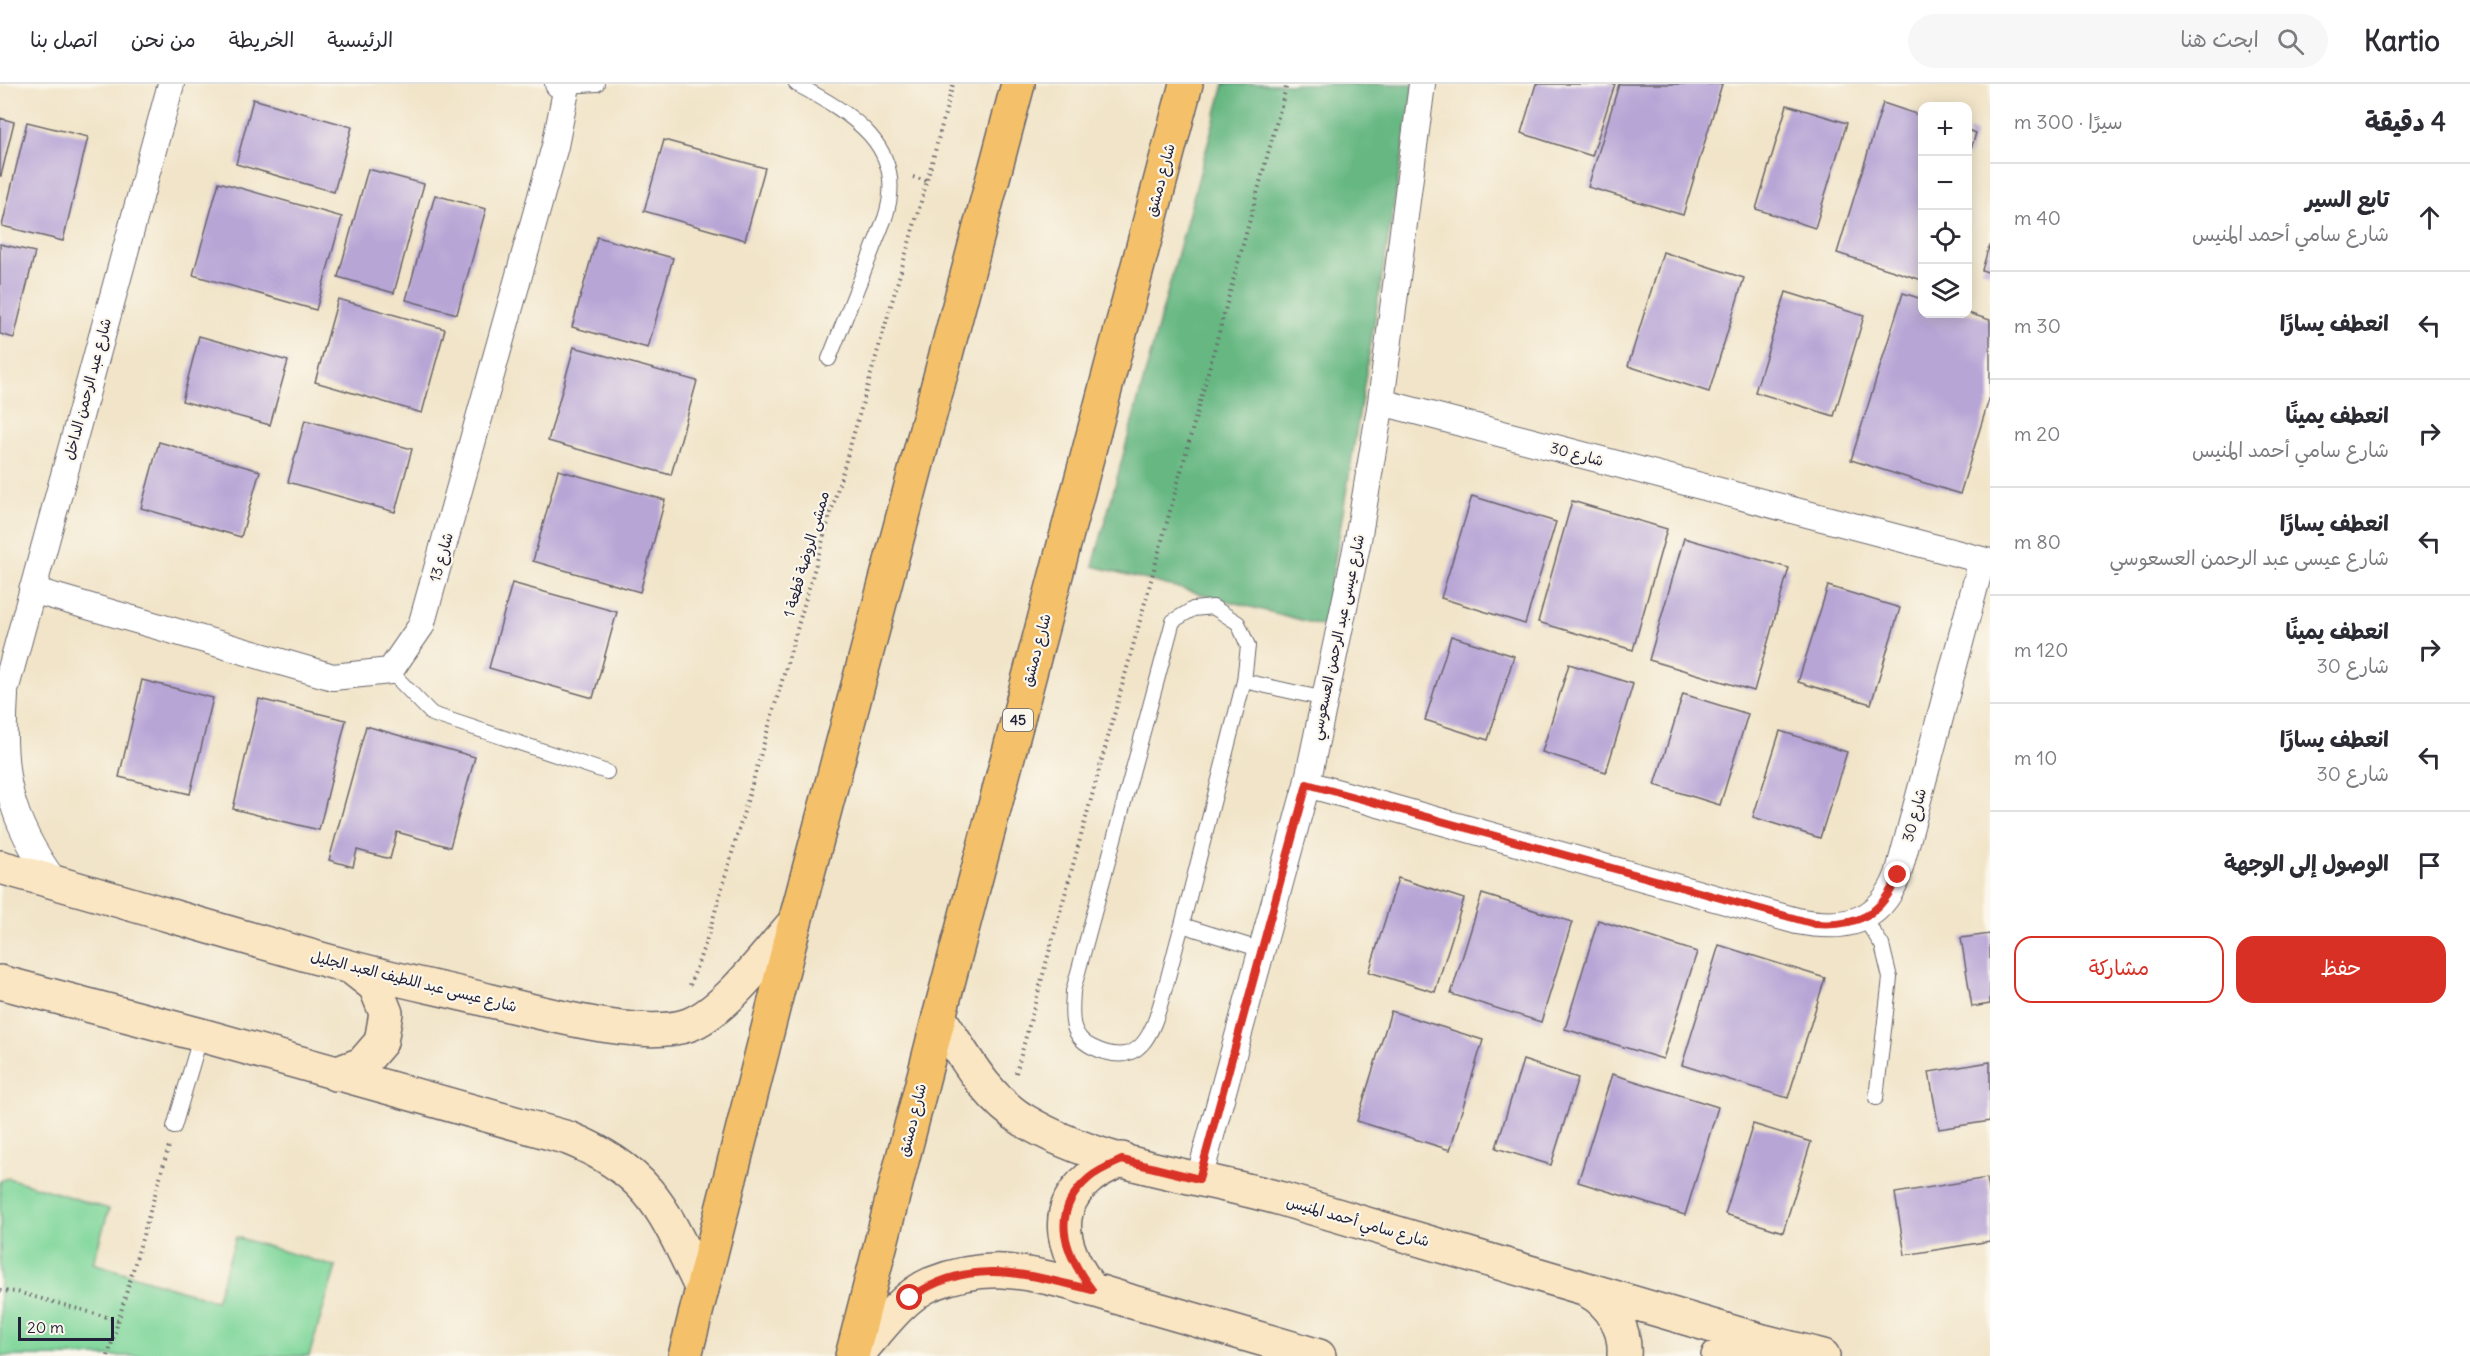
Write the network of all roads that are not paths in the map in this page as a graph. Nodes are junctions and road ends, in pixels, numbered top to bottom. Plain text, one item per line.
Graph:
1 (171, 84) edge
2 (597, 84) edge
3 (796, 84) edge
4 (1018, 84) edge
5 (1186, 84) edge
6 (1422, 84) edge
7 (563, 85) edge
8 (829, 359) dead end
9 (1382, 402) junction
10 (1986, 561) edge
11 (32, 590) junction
12 (390, 671) junction
13 (1244, 681) junction
14 (1324, 699) junction
15 (3, 702) edge
16 (607, 772) dead end
17 (1307, 784) junction
18 (0, 867) edge
19 (55, 882) junction
20 (1864, 918) junction
21 (795, 922) junction
22 (1182, 925) junction
23 (1262, 950) junction
24 (352, 968) junction
25 (0, 982) edge
26 (939, 1017) junction
27 (201, 1035) junction
28 (335, 1074) junction
29 (1876, 1098) dead end
30 (174, 1127) road end
31 (1122, 1160) junction
32 (1199, 1179) junction
33 (1578, 1286) junction
34 (702, 1289) junction
35 (1092, 1290) junction
36 (1763, 1341) junction
37 (685, 1356) edge
38 (854, 1356) edge
39 (1319, 1356) edge
40 (1624, 1356) edge
41 (1718, 1356) edge
42 (1823, 1356) edge

1 - 11 street, شارع عبد الرحمن الداخل
2 - 7 lane
3 - 8 lane
4 - 21 main road
5 - 26 main road, شارع دمشق / 45
6 - 9 street, شارع عيسى عبد الرحمن العسعوسي
7 - 12 street, شارع 13
9 - 10 street, شارع 30
9 - 14 street, شارع عيسى عبد الرحمن العسعوسي
10 - 20 street, شارع 30
11 - 12 street
11 - 15 street, شارع عبد الرحمن الداخل
12 - 16 lane
13 - 14 lane
13 - 22 lane
13 - 22 lane
14 - 17 street, شارع عيسى عبد الرحمن العسعوسي
15 - 19 street, شارع عبد الرحمن الداخل
17 - 20 street
17 - 23 street, شارع عيسى عبد الرحمن العسعوسي
18 - 19 main road, شارع عيسى عبد اللطيف العبد الجليل
19 - 24 main road, شارع عيسى عبد اللطيف العبد الجليل
20 - 29 lane
21 - 24 main road, شارع عيسى عبد اللطيف العبد الجليل
21 - 34 main road
22 - 23 lane
23 - 32 street, شارع عيسى عبد الرحمن العسعوسي
24 - 28 main road
25 - 27 main road
26 - 31 main road, شارع سامي أحمد المنيس
26 - 38 main road, شارع دمشق / 45
27 - 28 main road
27 - 30 lane
28 - 34 main road
31 - 32 main road, شارع سامي أحمد المنيس
31 - 35 main road
32 - 33 main road, شارع سامي أحمد المنيس
33 - 36 main road, شارع سامي أحمد المنيس
33 - 40 main road
34 - 37 main road
35 - 38 main road
35 - 39 main road
36 - 41 main road
36 - 42 main road, شارع سامي أحمد المنيس

